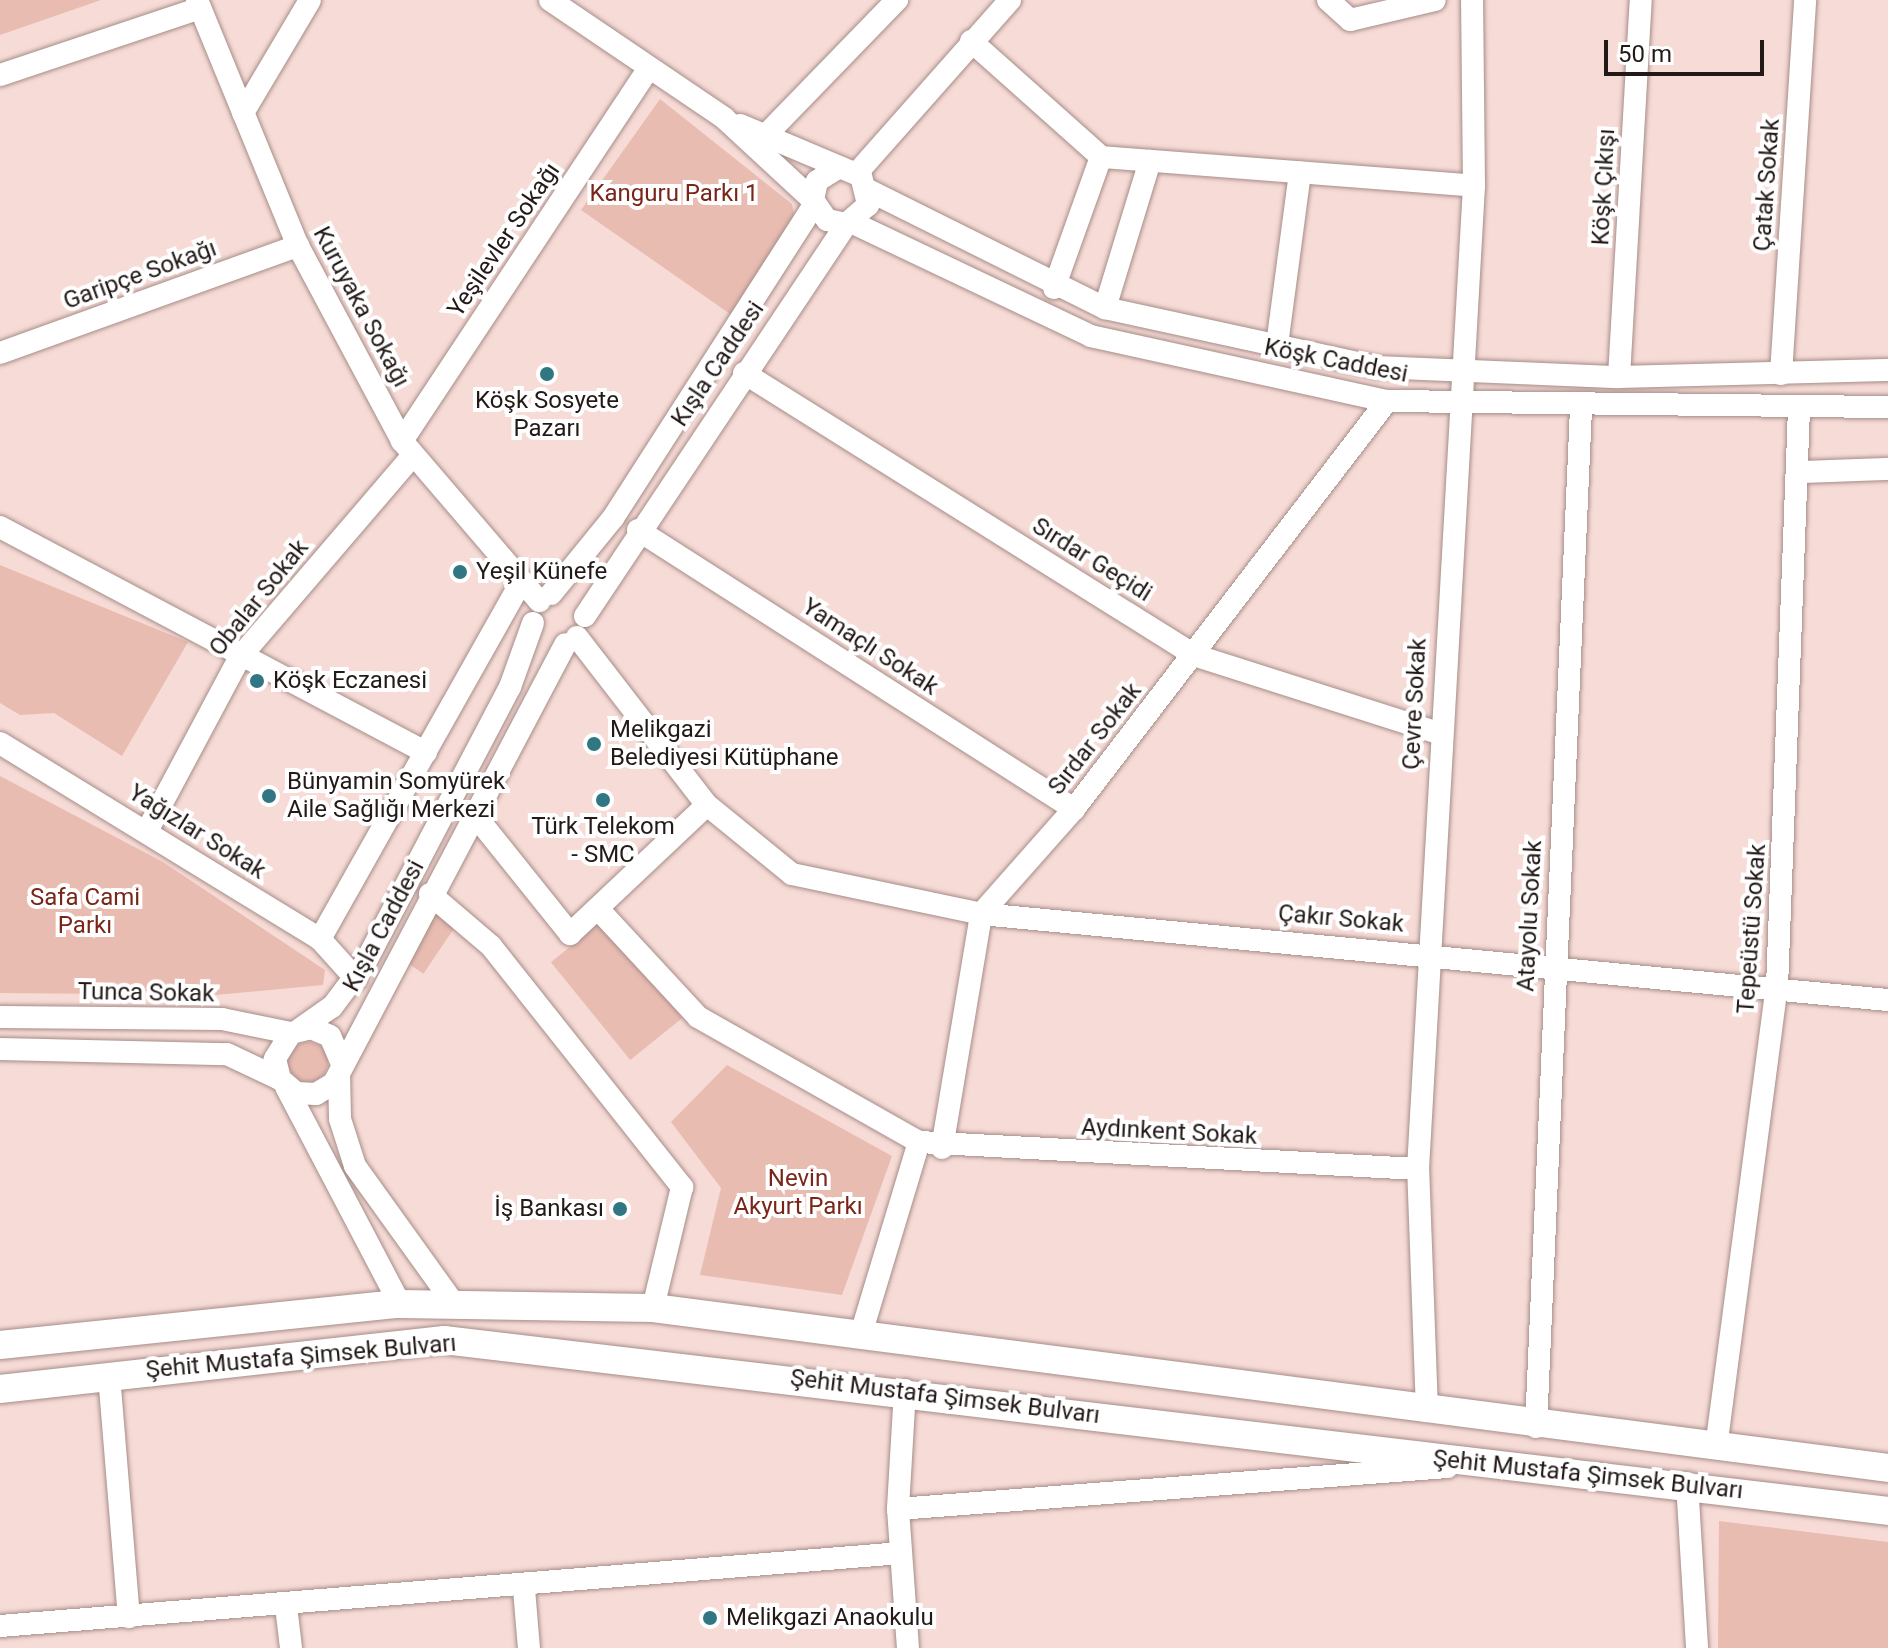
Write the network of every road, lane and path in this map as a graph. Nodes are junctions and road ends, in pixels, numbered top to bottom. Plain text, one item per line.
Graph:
1 (310, 0) edge
2 (550, 0) edge
3 (897, 0) edge
4 (1010, 0) edge
5 (1328, 0) edge
6 (1435, 0) edge
7 (1472, 0) edge
8 (1641, 0) edge
9 (1805, 0) edge
10 (198, 4) edge
11 (971, 41) junction
12 (649, 68) junction
13 (0, 75) edge
14 (243, 113) junction
15 (724, 118) junction
16 (765, 136) junction
17 (1101, 157) junction
18 (1150, 161) junction
19 (1300, 173) junction
20 (855, 177) junction
21 (1474, 186) junction
22 (814, 203) junction
23 (849, 223) junction
24 (298, 246) junction
25 (1054, 288) junction
26 (1105, 308) junction
27 (1277, 345) junction
28 (0, 353) edge
29 (1465, 370) junction
30 (1888, 370) edge
31 (744, 373) junction
32 (1781, 374) junction
33 (1619, 377) junction
34 (1387, 401) junction
35 (1459, 406) junction
36 (1888, 407) edge
37 (1581, 409) junction
38 (1799, 410) junction
39 (407, 449) junction
40 (1888, 469) edge
41 (1800, 472) junction
42 (0, 527) edge
43 (638, 530) junction
44 (521, 582) junction
45 (541, 606) junction
46 (576, 632) junction
47 (1194, 655) junction
48 (240, 657) junction
49 (1439, 733) junction
50 (0, 743) edge
51 (426, 753) junction
52 (707, 805) junction
53 (1074, 809) junction
54 (474, 814) junction
55 (147, 831) junction
56 (430, 894) junction
57 (600, 911) junction
58 (981, 914) junction
59 (320, 939) junction
60 (1427, 952) junction
61 (1553, 968) junction
62 (356, 979) junction
63 (1777, 987) junction
64 (1888, 1000) edge
65 (0, 1017) edge
66 (295, 1031) junction
67 (0, 1049) edge
68 (340, 1069) junction
69 (283, 1083) junction
70 (919, 1142) junction
71 (942, 1148) junction
72 (1418, 1169) junction
73 (452, 1301) junction
74 (400, 1304) junction
75 (653, 1308) junction
76 (861, 1334) junction
77 (0, 1345) edge
78 (109, 1375) junction
79 (0, 1389) edge
80 (905, 1390) junction
81 (1427, 1411) junction
82 (1536, 1427) junction
83 (1716, 1448) junction
84 (1472, 1465) junction
85 (1888, 1468) edge
86 (1687, 1483) junction
87 (898, 1509) junction
88 (1888, 1511) edge
89 (901, 1553) junction
90 (524, 1589) junction
91 (286, 1606) junction
92 (129, 1617) junction
93 (0, 1626) edge
94 (291, 1648) edge
95 (529, 1648) edge
96 (908, 1648) edge
97 (1697, 1648) edge

1 - 14 street
2 - 12 street
3 - 16 street
4 - 11 street
5 - 6 street
7 - 21 street, Çevre Sokak
8 - 33 street, Köşk Çıkışı
9 - 32 street, Çatak Sokak
10 - 13 street
10 - 14 street, Kuruyaka Sokağı
11 - 17 street
11 - 20 street
12 - 15 street
12 - 39 street, Yeşilevler Sokağı
14 - 24 street, Kuruyaka Sokağı
15 - 16 street, Köşk Caddesi
15 - 22 street
16 - 20 street, Köşk Caddesi
17 - 18 street
17 - 25 street
18 - 19 street
18 - 26 street
19 - 21 street
19 - 27 street
20 - 22 street
20 - 23 street
20 - 25 street, Köşk Caddesi
21 - 29 street, Çevre Sokak
22 - 23 street
22 - 45 street, Kışla Caddesi
23 - 31 street, Kışla Caddesi
23 - 34 street, Köşk Caddesi
24 - 28 street, Garipçe Sokağı
24 - 39 street, Kuruyaka Sokağı
25 - 26 street, Köşk Caddesi
26 - 27 street, Köşk Caddesi
27 - 29 street, Köşk Caddesi
29 - 33 street, Köşk Caddesi
29 - 35 street, Çevre Sokak
30 - 32 street, Köşk Caddesi
31 - 43 street, Kışla Caddesi
31 - 47 street, Sırdar Geçidi
32 - 33 street, Köşk Caddesi
34 - 35 street, Köşk Caddesi
34 - 47 street, Sırdar Sokak
35 - 37 street, Köşk Caddesi
35 - 49 street, Çevre Sokak
36 - 38 street, Köşk Caddesi
37 - 38 street, Köşk Caddesi
37 - 61 street, Atayolu Sokak
38 - 41 street, Tepeüstü Sokak
39 - 44 street, Kuruyaka Sokağı
39 - 48 street, Obalar Sokak
40 - 41 street
41 - 63 street, Tepeüstü Sokak
42 - 48 street
43 - 46 street, Kışla Caddesi
43 - 53 street, Yamaçlı Sokak
44 - 45 street, Kuruyaka Sokağı
44 - 51 street
45 - 46 street
45 - 46 street
45 - 62 street, Kışla Caddesi
46 - 52 street
46 - 54 street, Kışla Caddesi
47 - 49 street, Sırdar Geçidi
47 - 53 street, Sırdar Sokak
48 - 51 street
48 - 55 street, Obalar Sokak
49 - 60 street, Çevre Sokak
50 - 55 street, Yağızlar Sokak
51 - 59 street
52 - 57 street
52 - 58 street, Çakır Sokak
53 - 58 street, Sırdar Sokak
54 - 56 street, Kışla Caddesi
54 - 57 street
55 - 59 street, Yağızlar Sokak
56 - 68 street, Kışla Caddesi
56 - 75 street
57 - 70 street, Aydınkent Sokak
58 - 60 street, Çakır Sokak
58 - 71 street
59 - 62 street, Yağızlar Sokak
60 - 61 street, Çakır Sokak
60 - 72 street, Çevre Sokak
61 - 63 street, Çakır Sokak
61 - 82 street, Atayolu Sokak
62 - 66 street, Kışla Caddesi
63 - 64 street, Çakır Sokak
63 - 83 street, Tepeüstü Sokak
65 - 66 street, Tunca Sokak
66 - 68 street
66 - 69 street
67 - 69 street
68 - 69 street
68 - 73 street
69 - 74 street
70 - 71 street, Aydınkent Sokak
70 - 76 street
71 - 72 street, Aydınkent Sokak
72 - 81 street, Çevre Sokak
73 - 74 main road, Şehit Mustafa Şimsek Bulvarı
73 - 75 main road, Şehit Mustafa Şimsek Bulvarı
74 - 77 main road, Şehit Mustafa Şimsek Bulvarı
75 - 76 main road, Şehit Mustafa Şimsek Bulvarı
76 - 81 main road, Şehit Mustafa Şimsek Bulvarı
78 - 79 main road, Şehit Mustafa Şimsek Bulvarı
78 - 80 main road, Şehit Mustafa Şimsek Bulvarı
78 - 92 street
80 - 84 main road, Şehit Mustafa Şimsek Bulvarı
80 - 87 street
81 - 82 main road, Şehit Mustafa Şimsek Bulvarı
82 - 83 main road, Şehit Mustafa Şimsek Bulvarı
83 - 85 main road, Şehit Mustafa Şimsek Bulvarı
84 - 86 main road, Şehit Mustafa Şimsek Bulvarı
84 - 87 street
86 - 88 main road, Şehit Mustafa Şimsek Bulvarı
86 - 97 street
87 - 89 street
89 - 90 street
89 - 96 street
90 - 91 street
90 - 95 street
91 - 92 street
91 - 94 street
92 - 93 street

